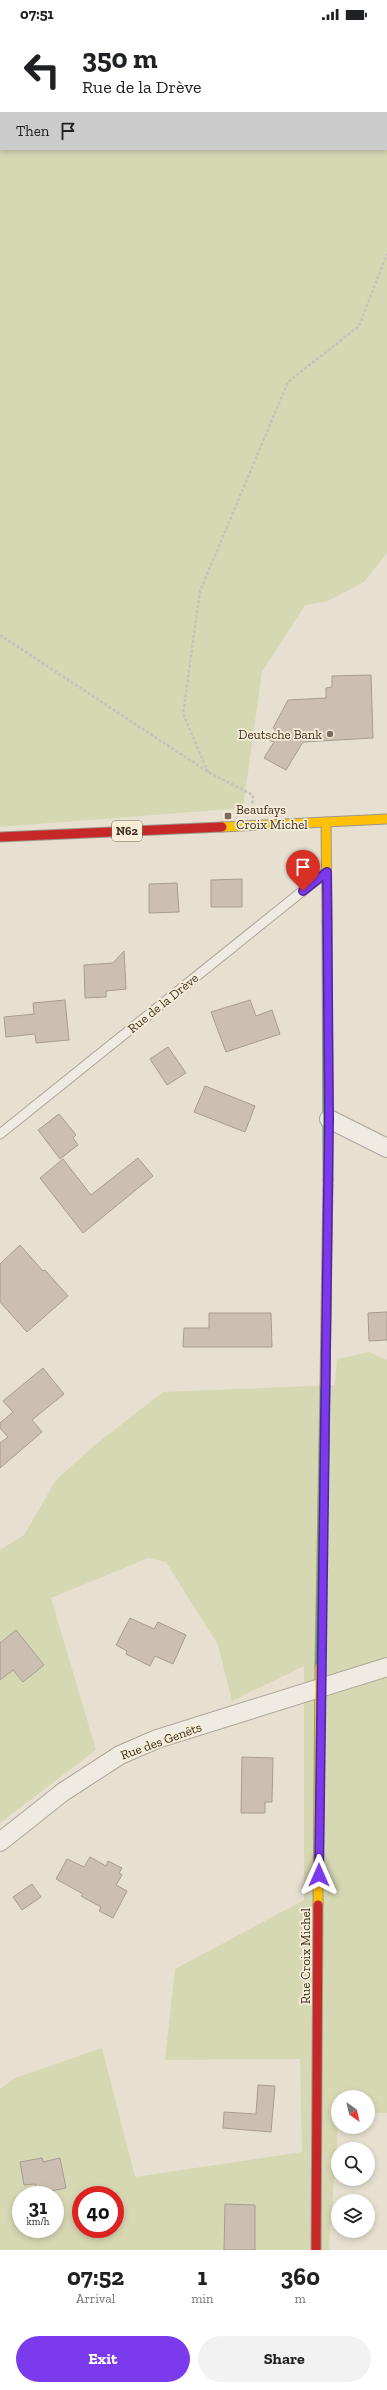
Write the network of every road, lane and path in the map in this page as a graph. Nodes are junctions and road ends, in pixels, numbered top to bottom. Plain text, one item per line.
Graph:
1 (387, 254) edge
2 (0, 635) edge
3 (208, 772) junction
4 (252, 807) dead end
5 (387, 819) edge
6 (326, 822) junction
7 (0, 837) edge
8 (327, 872) junction
9 (329, 1119) junction
10 (0, 1134) edge
11 (387, 1148) edge
12 (387, 1667) edge
13 (320, 1688) junction
14 (0, 1842) edge
15 (316, 2250) edge

1 - 3 path
2 - 3 path
3 - 4 path
5 - 6 street, N62
6 - 7 street, N62
6 - 8 street, Rue Croix Michel
8 - 9 street, Rue Croix Michel
8 - 10 lane, Rue de la Drève
9 - 11 street
9 - 13 street, Rue Croix Michel
12 - 13 street, Rue des Genêts
13 - 14 street, Rue des Genêts
13 - 15 street, Rue Croix Michel

